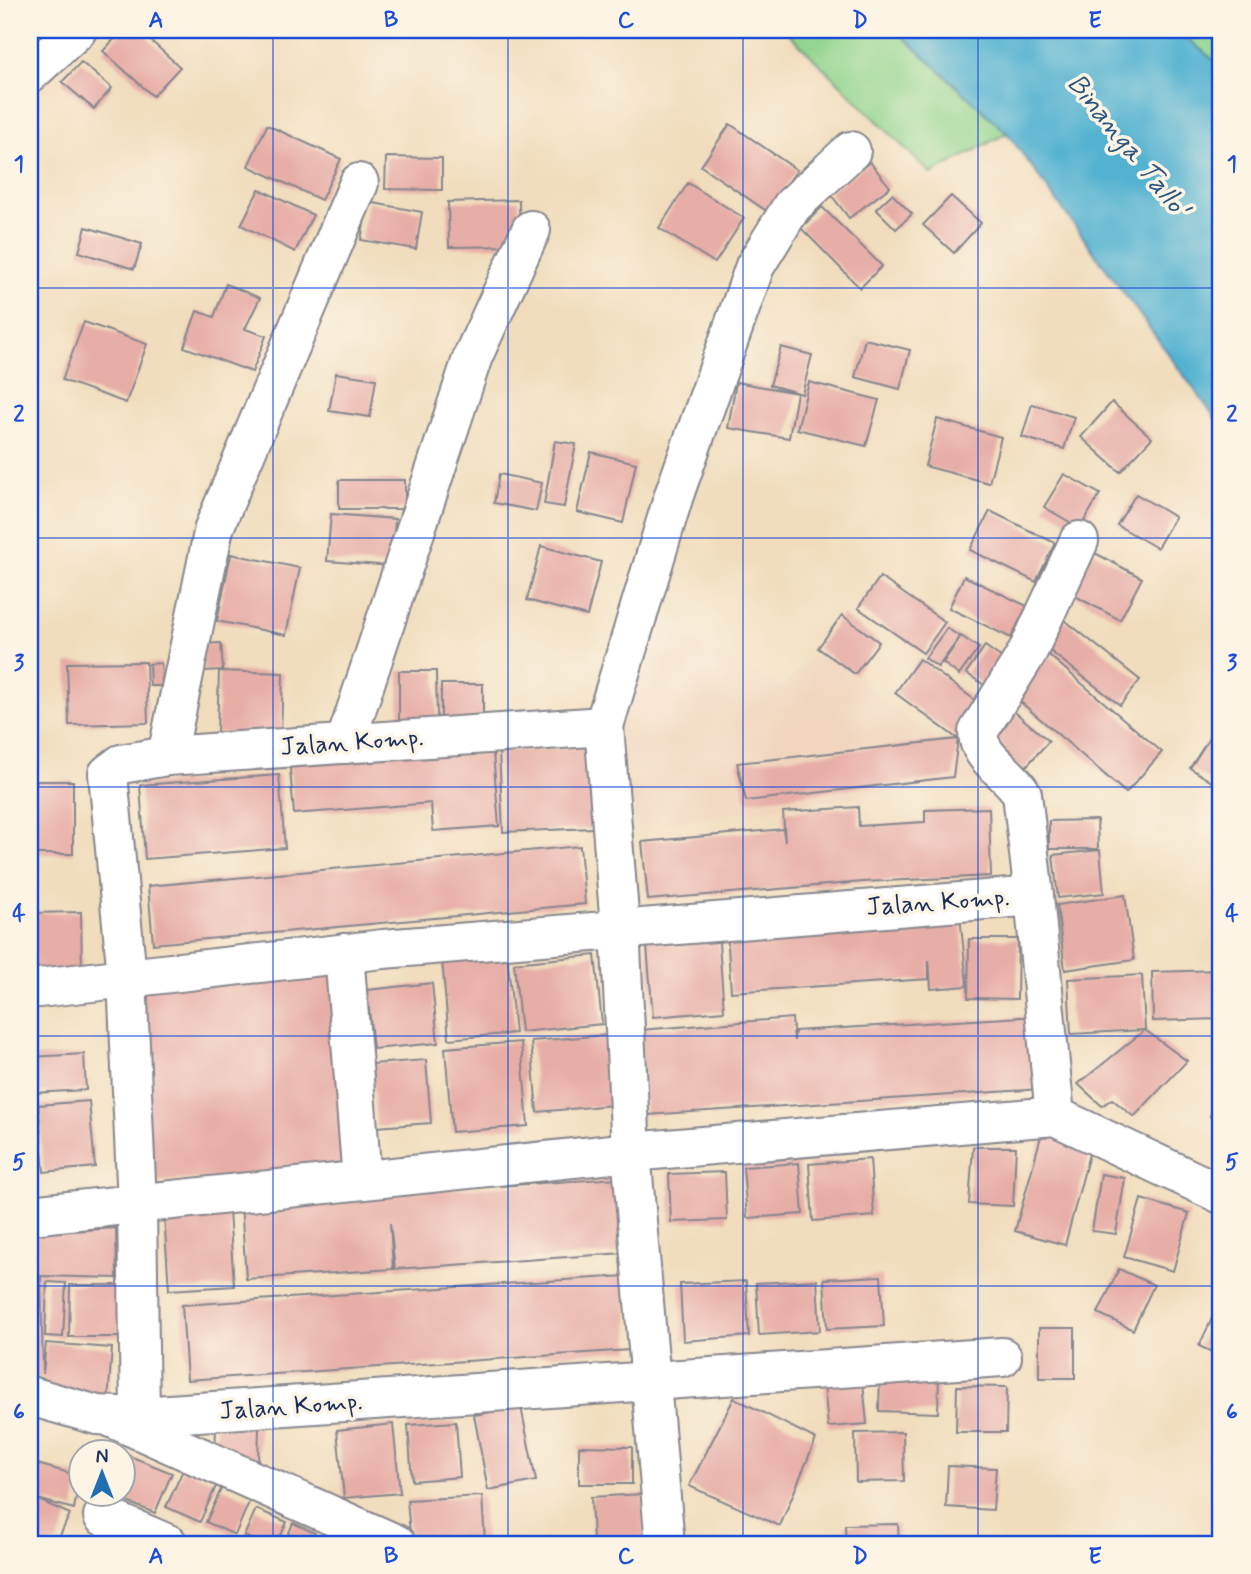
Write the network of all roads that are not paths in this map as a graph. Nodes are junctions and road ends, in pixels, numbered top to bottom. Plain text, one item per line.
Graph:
1 (77, 30) edge
2 (30, 73) edge
3 (851, 150) dead end
4 (359, 183) dead end
5 (531, 230) dead end
6 (1079, 541) dead end
7 (604, 726) junction
8 (345, 744) junction
9 (167, 756) junction
10 (1034, 896) junction
11 (620, 927) junction
12 (344, 953) junction
13 (127, 977) junction
14 (30, 989) edge
15 (1055, 1116) junction
16 (631, 1152) junction
17 (362, 1180) junction
18 (1221, 1194) edge
19 (137, 1205) junction
20 (30, 1215) edge
21 (1002, 1357) dead end
22 (652, 1381) junction
23 (30, 1396) edge
24 (126, 1417) junction
25 (103, 1516) dead end
26 (168, 1544) edge
27 (396, 1544) edge
28 (665, 1544) edge

1 - 2 street
3 - 7 street
4 - 9 street
5 - 8 street
6 - 10 street
7 - 8 street, Jalan Komp.
7 - 11 street
8 - 9 street, Jalan Komp.
9 - 13 street, Jalan Komp.
10 - 11 street, Jalan Komp.
10 - 15 street, Jalan Komp.
11 - 12 street, Jalan Komp.
11 - 16 street
12 - 13 street, Jalan Komp.
12 - 17 street
13 - 14 street
13 - 19 street, Jalan Komp.
15 - 16 street
15 - 18 street
16 - 17 street
16 - 22 street
17 - 19 street
19 - 20 street
19 - 24 street, Jalan Komp.
21 - 22 street, Jalan Komp.
22 - 24 street, Jalan Komp.
22 - 28 street
23 - 24 street
24 - 27 street
25 - 26 street

